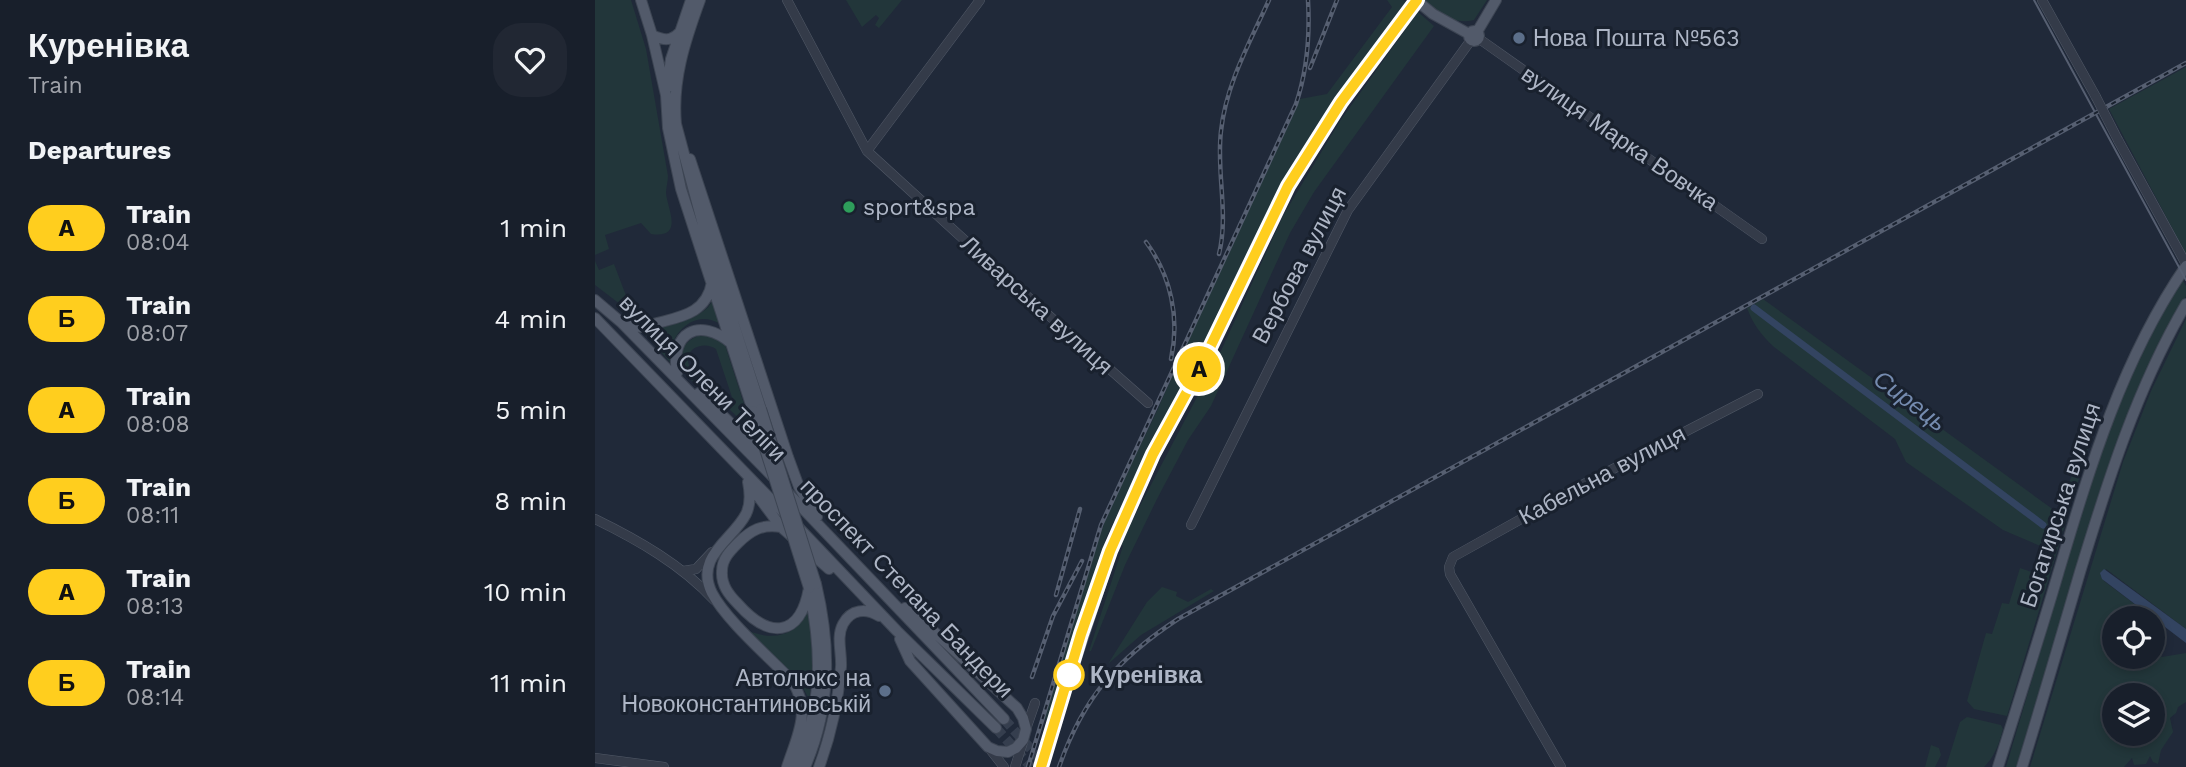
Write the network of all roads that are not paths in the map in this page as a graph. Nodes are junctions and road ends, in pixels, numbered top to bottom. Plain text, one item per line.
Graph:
1 (641, 0) edge
2 (691, 0) edge
3 (700, 0) edge
4 (787, 0) edge
5 (980, 0) edge
6 (1416, 0) edge
7 (1496, 0) edge
8 (2042, 0) edge
9 (679, 33) junction
10 (652, 35) junction
11 (1474, 36) junction
12 (666, 95) junction
13 (676, 124) junction
14 (867, 150) junction
15 (1762, 239) dead end
16 (2186, 265) edge
17 (712, 282) junction
18 (595, 300) edge
19 (2186, 304) edge
20 (595, 318) edge
21 (622, 323) junction
22 (732, 344) junction
23 (651, 353) junction
24 (677, 373) junction
25 (1758, 394) dead end
26 (1149, 402) dead end
27 (757, 410) junction
28 (709, 434) junction
29 (748, 482) junction
30 (780, 485) joint
31 (817, 517) junction
32 (595, 519) edge
33 (786, 524) junction
34 (1191, 525) dead end
35 (835, 542) junction
36 (721, 543) junction
37 (683, 571) junction
38 (812, 586) junction
39 (885, 594) junction
40 (720, 607) junction
41 (886, 619) junction
42 (897, 631) junction
43 (1017, 708) junction
44 (1004, 719) tunnel mouth
45 (996, 728) tunnel mouth
46 (1025, 735) junction
47 (988, 747) junction
48 (595, 758) edge
49 (664, 767) edge
50 (786, 767) edge
51 (797, 767) edge
52 (805, 767) edge
53 (819, 767) edge
54 (1004, 767) edge
55 (1015, 767) edge
56 (1562, 767) edge
57 (1998, 767) edge
58 (2022, 767) edge

1 - 10 main road
2 - 9 main road
3 - 13 main road
4 - 14 street, Ливарська вулиця
5 - 14 street
6 - 11 main road
7 - 11 main road, Вербова вулиця
8 - 16 street, bridge
9 - 10 main road
9 - 12 main road
10 - 12 main road
11 - 15 street, вулиця Марка Вовчка
11 - 34 street, Вербова вулиця
12 - 17 main road
13 - 27 main road
13 - 31 main road
14 - 26 street, Ливарська вулиця
16 - 57 main road, Богатирська вулиця
17 - 21 main road
17 - 22 main road
18 - 21 main road, вулиця Олени Теліги
19 - 58 main road, Богатирська вулиця
20 - 28 main road, вулиця Олени Теліги
21 - 23 main road, вулиця Олени Теліги
22 - 24 main road
22 - 27 main road
23 - 24 main road
23 - 30 main road, вулиця Олени Теліги
24 - 31 main road
25 - 56 street, Кабельна вулиця
27 - 38 main road, bridge
28 - 29 main road
28 - 33 main road, вулиця Олени Теліги
29 - 33 main road
29 - 36 main road
30 - 35 main road, проспект Степана Бандери
31 - 35 main road
32 - 37 street
33 - 38 main road
33 - 41 main road, проспект Степана Бандери
35 - 39 main road, проспект Степана Бандери
36 - 37 street
36 - 40 main road
37 - 40 street
38 - 51 main road
38 - 52 main road
39 - 43 main road
39 - 44 main road, проспект Степана Бандери
40 - 50 main road
41 - 42 main road, проспект Степана Бандери
41 - 53 main road
42 - 45 main road, проспект Степана Бандери
42 - 47 main road
43 - 46 main road
43 - 46 street
46 - 47 main road
46 - 55 street
47 - 54 street
48 - 49 street

